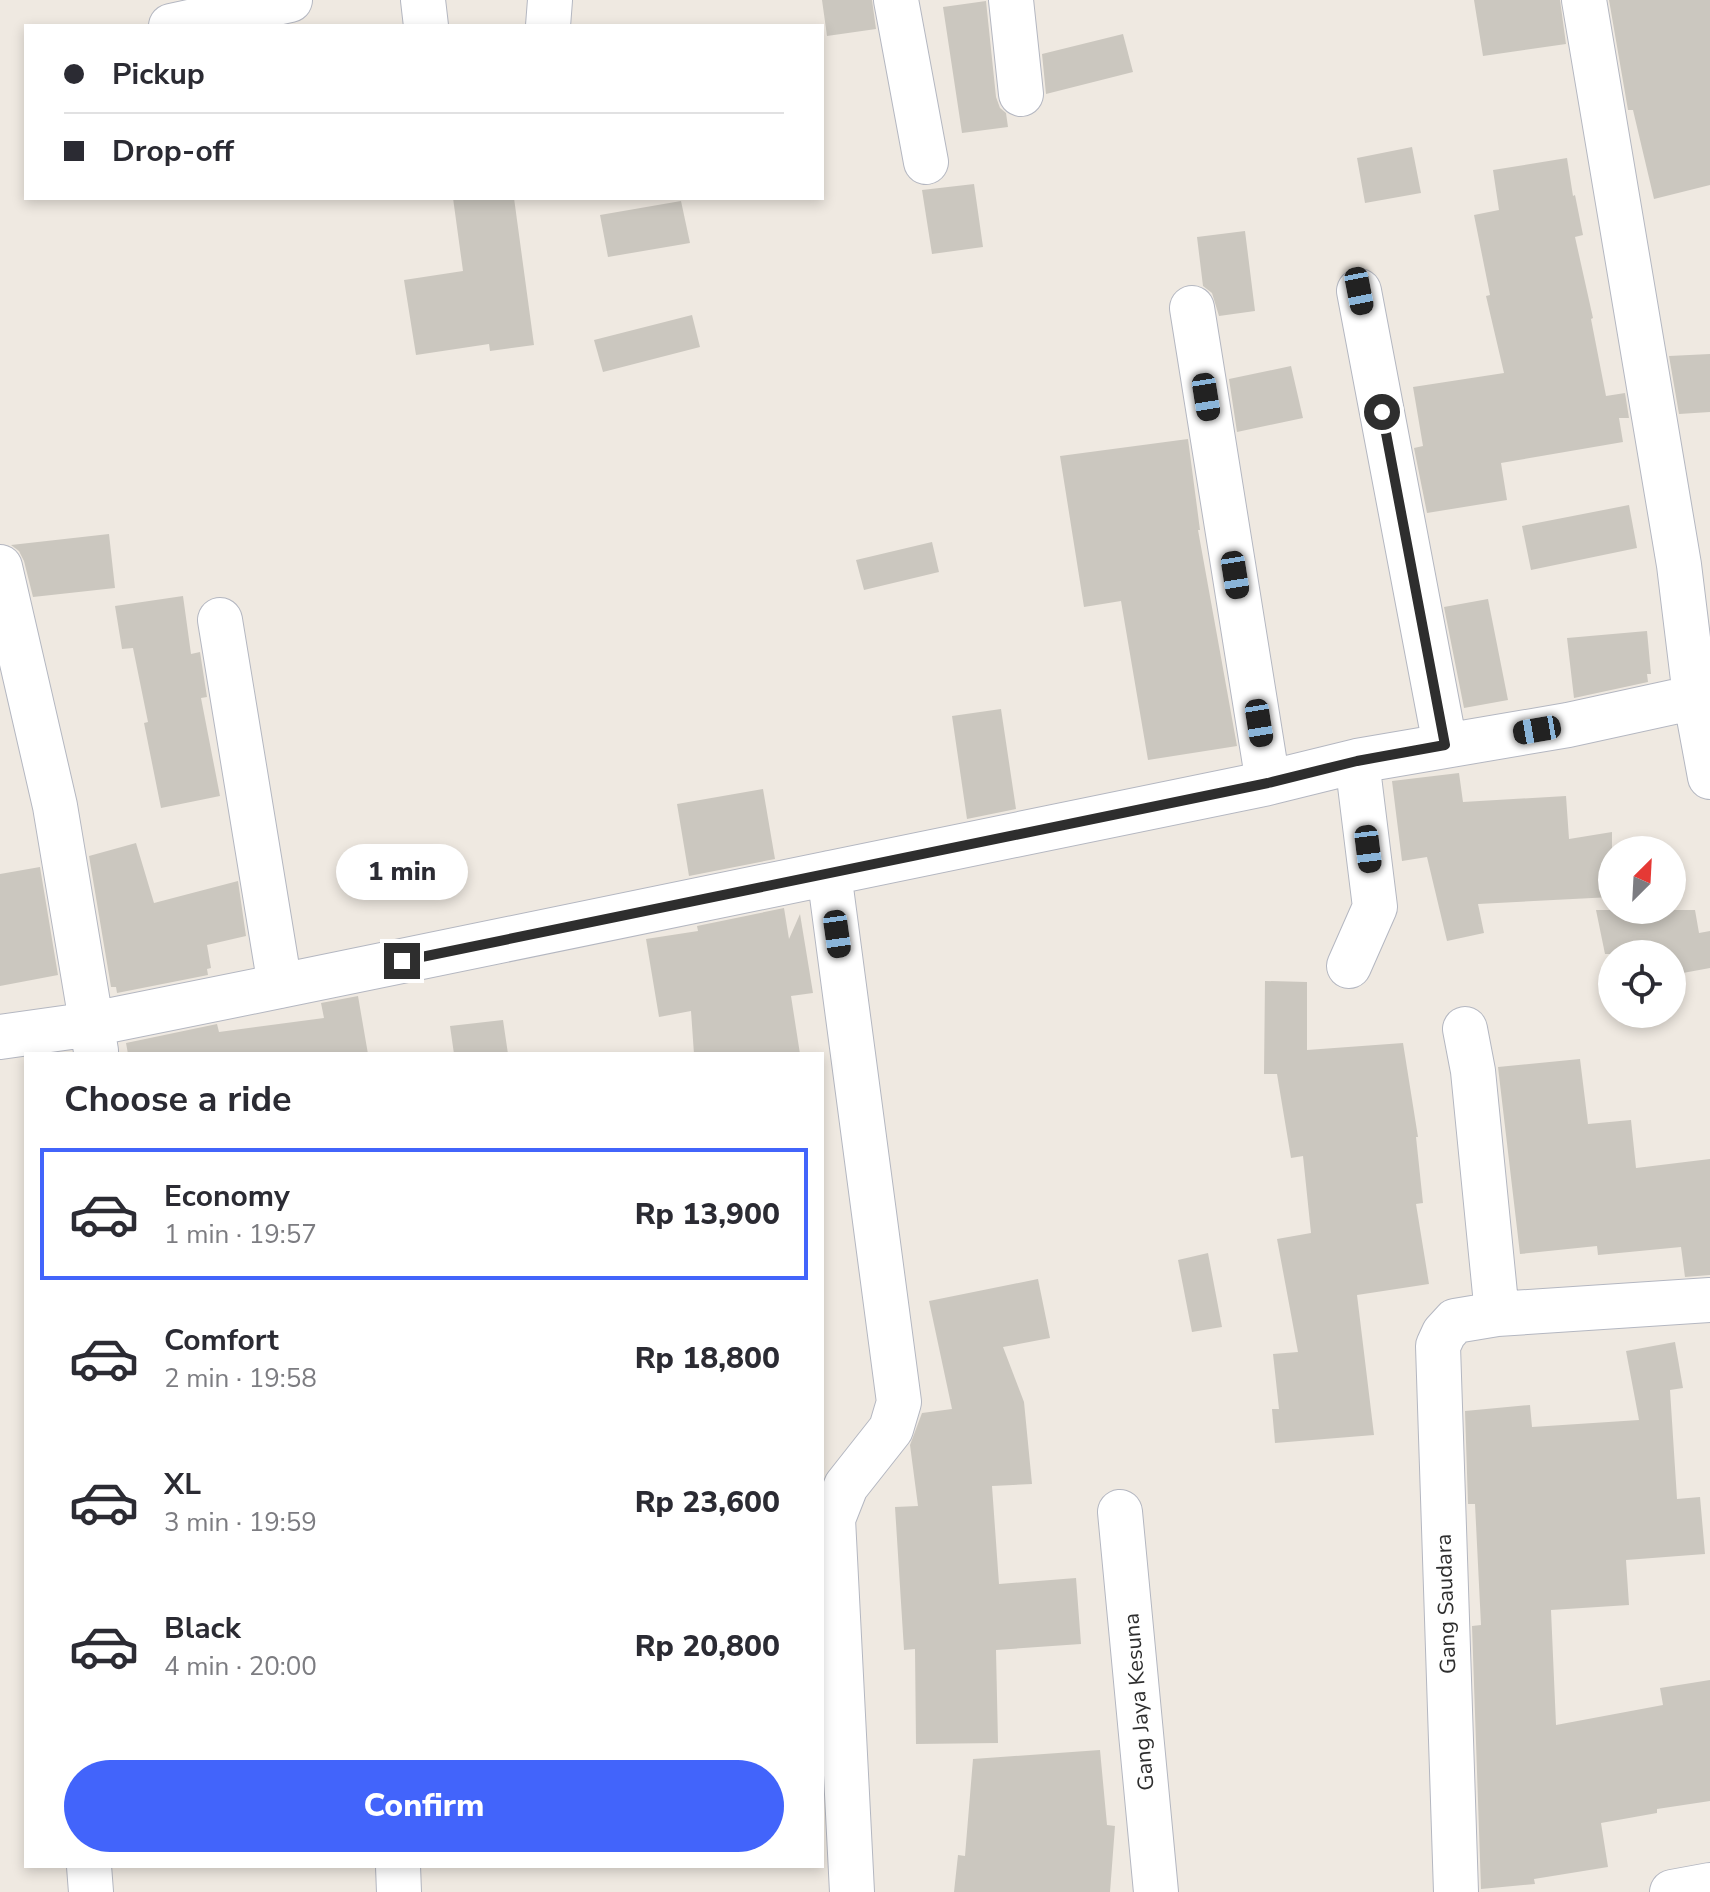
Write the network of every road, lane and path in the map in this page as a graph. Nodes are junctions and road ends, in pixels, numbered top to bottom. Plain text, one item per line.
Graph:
1 (290, 0) edge
2 (423, 0) edge
3 (550, 0) edge
4 (896, 0) edge
5 (1011, 0) edge
6 (1584, 0) edge
7 (180, 24) edge
8 (426, 24) edge
9 (548, 24) edge
10 (1021, 94) dead end
11 (926, 162) dead end
12 (1359, 291) dead end
13 (1192, 308) dead end
14 (0, 567) edge
15 (220, 620) dead end
16 (1702, 695) edge
17 (1445, 745) junction
18 (1357, 761) junction
19 (1710, 777) edge
20 (1268, 783) junction
21 (829, 873) junction
22 (1349, 966) dead end
23 (280, 986) junction
24 (1465, 1029) dead end
25 (0, 1037) edge
26 (94, 1039) edge
27 (1710, 1300) edge
28 (1476, 1318) junction
29 (1120, 1512) dead end
30 (89, 1868) edge
31 (398, 1868) edge
32 (1710, 1885) edge
33 (91, 1892) edge
34 (399, 1892) edge
35 (852, 1892) edge
36 (1156, 1892) edge
37 (1456, 1892) edge
38 (1672, 1892) edge

1 - 7 street
2 - 8 street
3 - 9 street
4 - 11 street
5 - 10 street
6 - 16 street
12 - 17 street
13 - 20 street
14 - 26 street
15 - 23 street
16 - 17 street
16 - 19 street
17 - 18 street
18 - 20 street
18 - 22 street
20 - 21 street
21 - 23 street
21 - 35 street
23 - 26 street
24 - 28 street
25 - 26 street
27 - 28 street
28 - 37 street, Gang Saudara
29 - 36 street, Gang Jaya Kesuna
30 - 33 street
31 - 34 street
32 - 38 street

